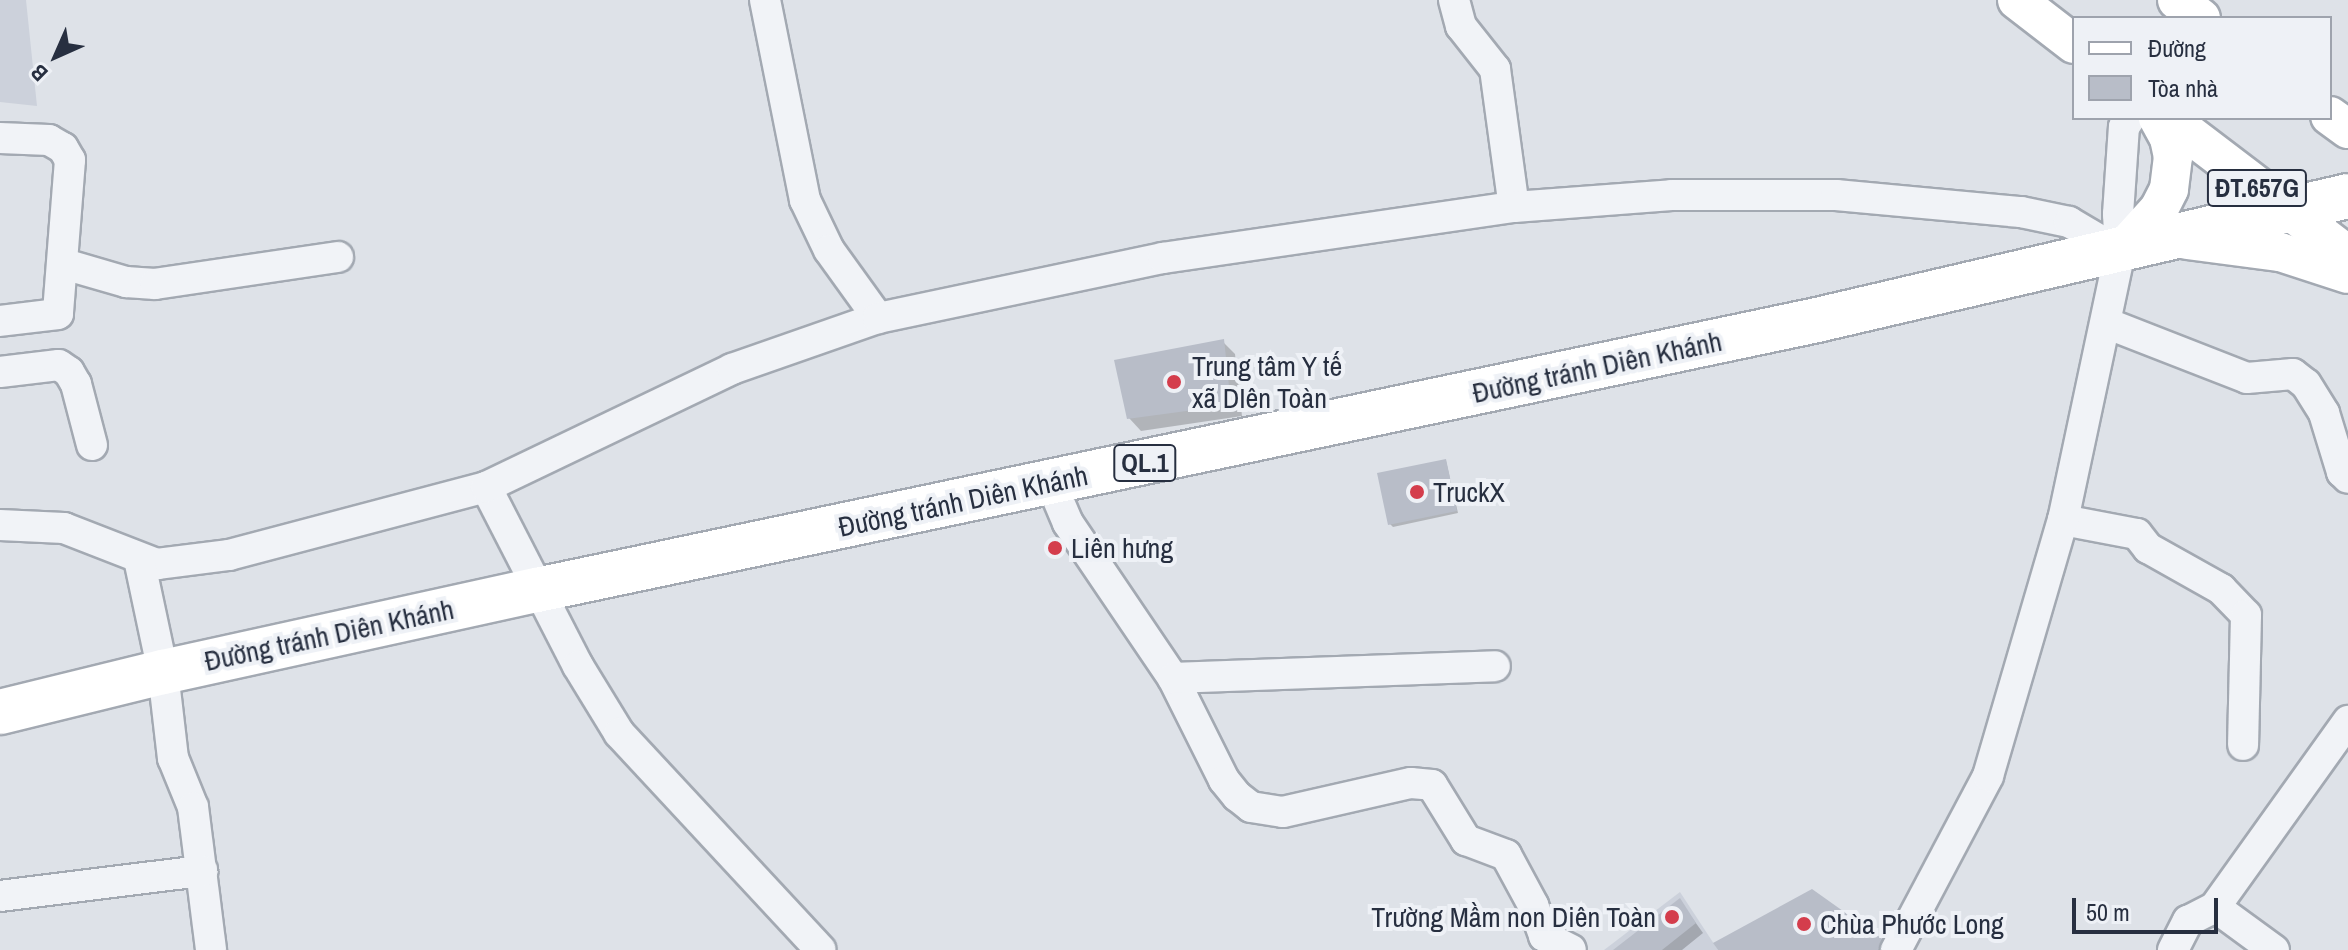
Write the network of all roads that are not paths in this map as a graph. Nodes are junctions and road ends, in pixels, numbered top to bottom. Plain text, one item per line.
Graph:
1 (765, 0) edge
2 (1454, 0) edge
3 (2017, 0) edge
4 (2177, 0) edge
5 (2198, 16) edge
6 (2072, 42) edge
7 (2129, 120) edge
8 (2159, 120) edge
9 (2171, 120) edge
10 (0, 138) edge
11 (2348, 196) edge
12 (1514, 207) junction
13 (2289, 213) junction
14 (2168, 240) junction
15 (2120, 252) junction
16 (2348, 255) edge
17 (338, 257) dead end
18 (64, 264) junction
19 (2348, 274) edge
20 (878, 318) junction
21 (0, 321) edge
22 (2106, 323) junction
23 (0, 372) edge
24 (92, 445) dead end
25 (2348, 478) edge
26 (1051, 483) junction
27 (486, 487) junction
28 (2063, 520) junction
29 (0, 525) edge
30 (139, 559) junction
31 (537, 590) junction
32 (1495, 666) dead end
33 (163, 672) junction
34 (1173, 678) junction
35 (0, 712) edge
36 (2348, 721) edge
37 (2243, 745) dead end
38 (202, 871) junction
39 (0, 896) edge
40 (2215, 907) junction
41 (211, 950) edge
42 (821, 950) edge
43 (1571, 950) edge
44 (1896, 950) edge
45 (2173, 950) edge
46 (2274, 950) edge

1 - 20 street
2 - 12 street
3 - 6 main road
4 - 5 main road
7 - 15 street
8 - 15 main road
9 - 13 main road, ĐT.657G
10 - 18 street
11 - 13 highway, Đường tránh Diên Khánh / QL.1
12 - 15 street
12 - 20 street
13 - 14 highway, Đường tránh Diên Khánh / QL.1
13 - 16 main road, ĐT.657G
14 - 15 highway, Đường tránh Diên Khánh / QL.1
14 - 19 main road
15 - 22 street
15 - 26 highway, Đường tránh Diên Khánh / QL.1
17 - 18 street
18 - 21 street
20 - 27 street
22 - 25 street
22 - 28 street
23 - 24 street
26 - 31 highway, Đường tránh Diên Khánh / QL.1
26 - 34 street
27 - 30 street
27 - 31 street
28 - 37 street
28 - 44 street
29 - 30 street
30 - 33 street
31 - 33 highway, Đường tránh Diên Khánh / QL.1
31 - 42 street
32 - 34 street
33 - 35 highway, Đường tránh Diên Khánh / QL.1
33 - 38 street
34 - 43 street
36 - 40 street
38 - 39 street
38 - 41 street
40 - 45 street
40 - 46 street

